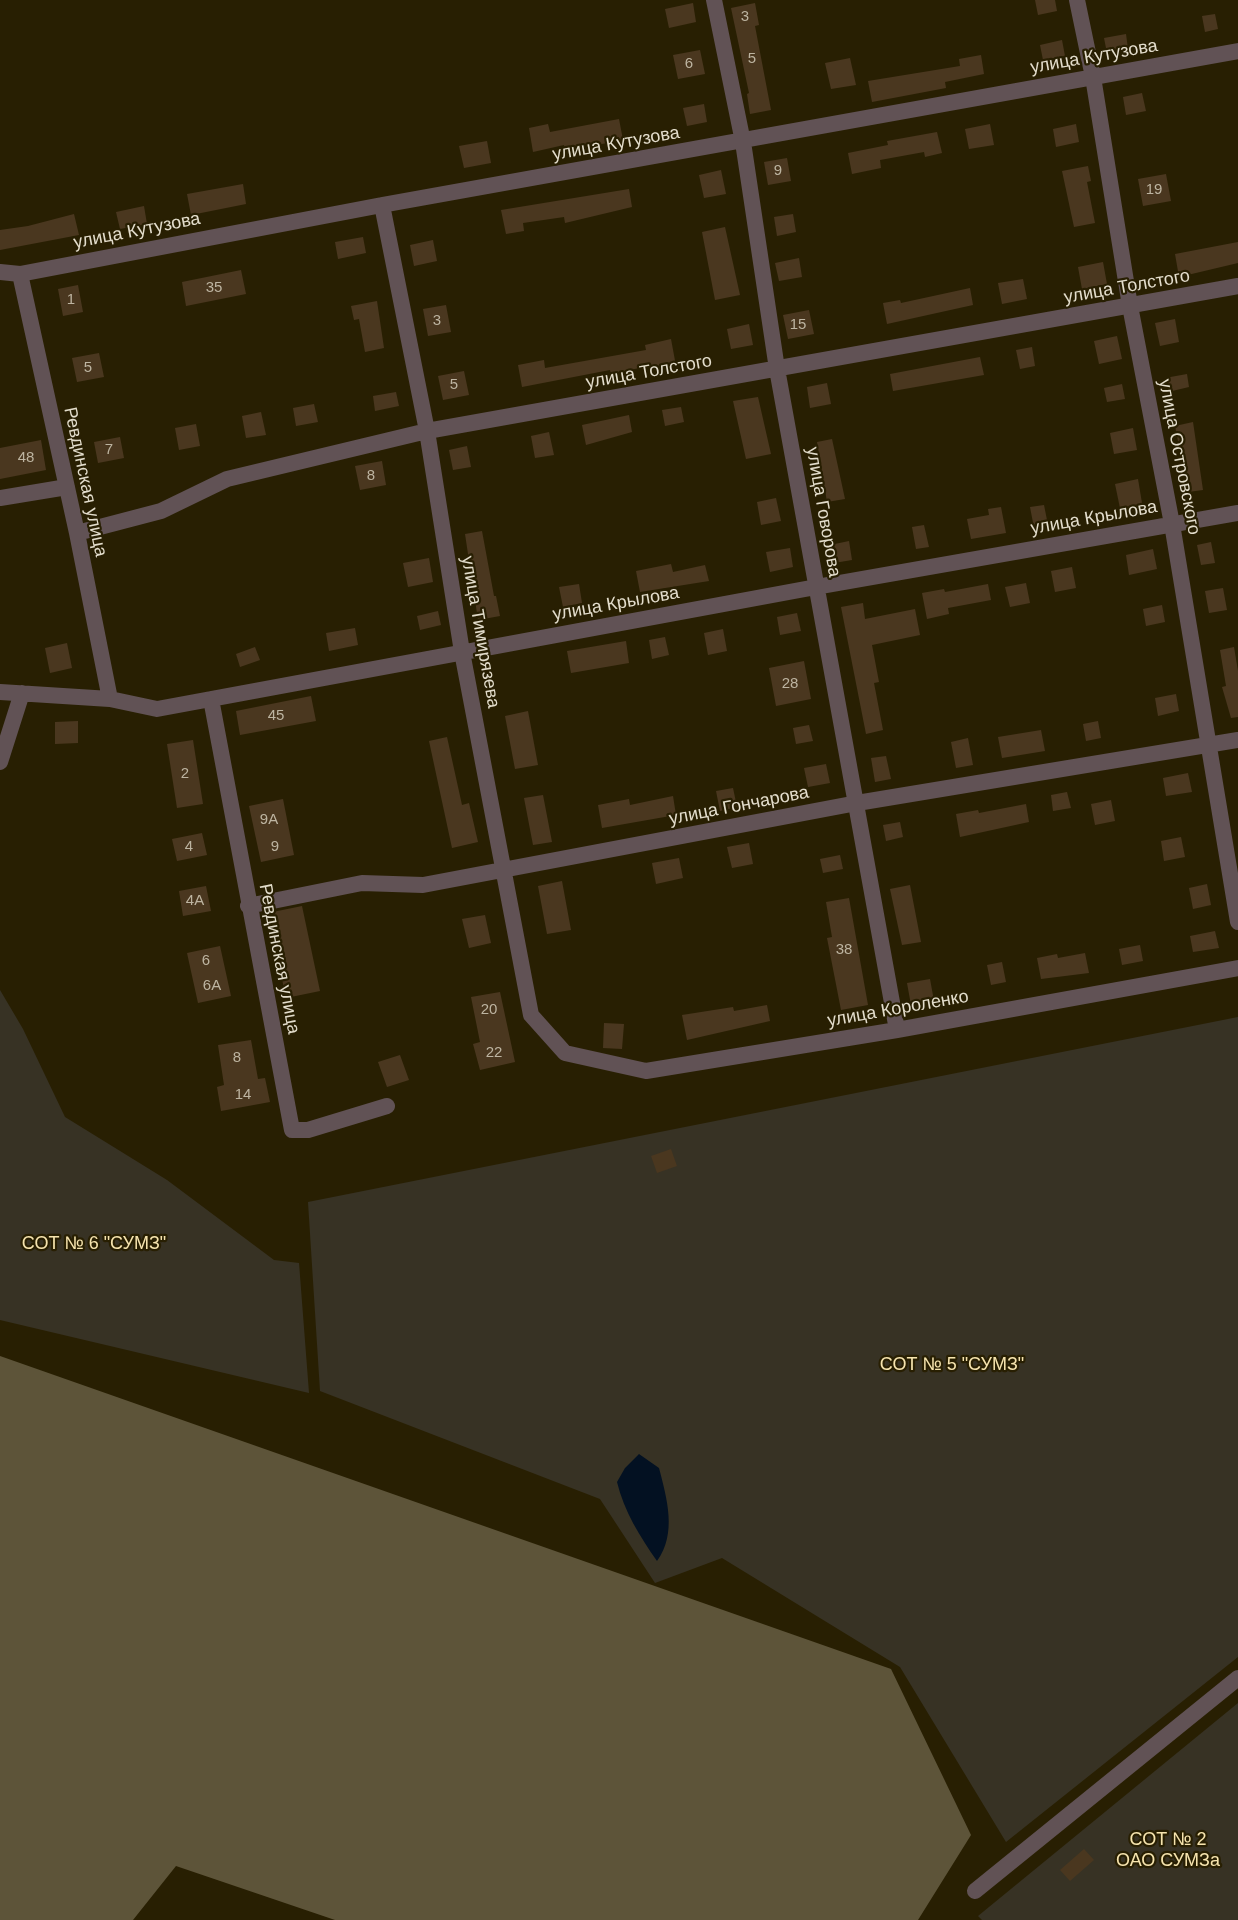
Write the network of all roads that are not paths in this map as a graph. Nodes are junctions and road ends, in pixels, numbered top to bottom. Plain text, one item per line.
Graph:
1 (714, 0) edge
2 (1077, 0) edge
3 (1238, 51) edge
4 (1093, 77) junction
5 (743, 142) junction
6 (382, 205) junction
7 (0, 272) edge
8 (20, 274) junction
9 (1238, 286) edge
10 (1130, 306) junction
11 (777, 369) junction
12 (426, 431) junction
13 (66, 487) junction
14 (0, 498) edge
15 (1238, 513) edge
16 (1172, 524) junction
17 (77, 533) junction
18 (816, 587) junction
19 (462, 652) junction
20 (0, 692) edge
21 (22, 693) junction
22 (110, 699) junction
23 (211, 699) junction
24 (1238, 740) edge
25 (1209, 745) junction
26 (0, 762) edge
27 (857, 803) junction
28 (505, 871) junction
29 (249, 906) junction
30 (1238, 922) edge
31 (1238, 968) edge
32 (897, 1030) junction
33 (565, 1053) joint
34 (387, 1106) dead end
35 (1238, 1678) edge
36 (975, 1891) dead end

1 - 5 street, улица Говорова
2 - 4 street, улица Островского
3 - 4 street, улица Кутузова
4 - 5 street, улица Кутузова
4 - 10 street, улица Островского
5 - 6 street, улица Кутузова
5 - 11 street, улица Говорова
6 - 8 street, улица Кутузова
6 - 12 street, улица Тимирязева
7 - 8 street, улица Кутузова
8 - 13 street, Ревдинская улица
9 - 10 street, улица Толстого
10 - 11 street, улица Толстого
10 - 16 street, улица Островского
11 - 12 street, улица Толстого
11 - 18 street, улица Говорова
12 - 17 street, улица Толстого
12 - 19 street, улица Тимирязева
13 - 14 street
13 - 17 street, Ревдинская улица
15 - 16 street, улица Крылова
16 - 18 street, улица Крылова
16 - 25 street, улица Островского
17 - 22 street, Ревдинская улица
18 - 19 street, улица Крылова
18 - 27 street, улица Говорова
19 - 23 street, улица Крылова
19 - 28 street, улица Тимирязева
20 - 21 street, улица Крылова
21 - 22 street, улица Крылова
21 - 26 street
22 - 23 street, улица Крылова
23 - 29 street, Ревдинская улица
24 - 25 street, улица Гончарова
25 - 27 street, улица Гончарова
25 - 30 street, улица Островского
27 - 28 street, улица Гончарова
27 - 32 street, улица Говорова
28 - 29 street, улица Гончарова
28 - 33 street, улица Тимирязева
29 - 34 street, Ревдинская улица
31 - 32 street, улица Короленко
32 - 33 street, улица Короленко
35 - 36 street

